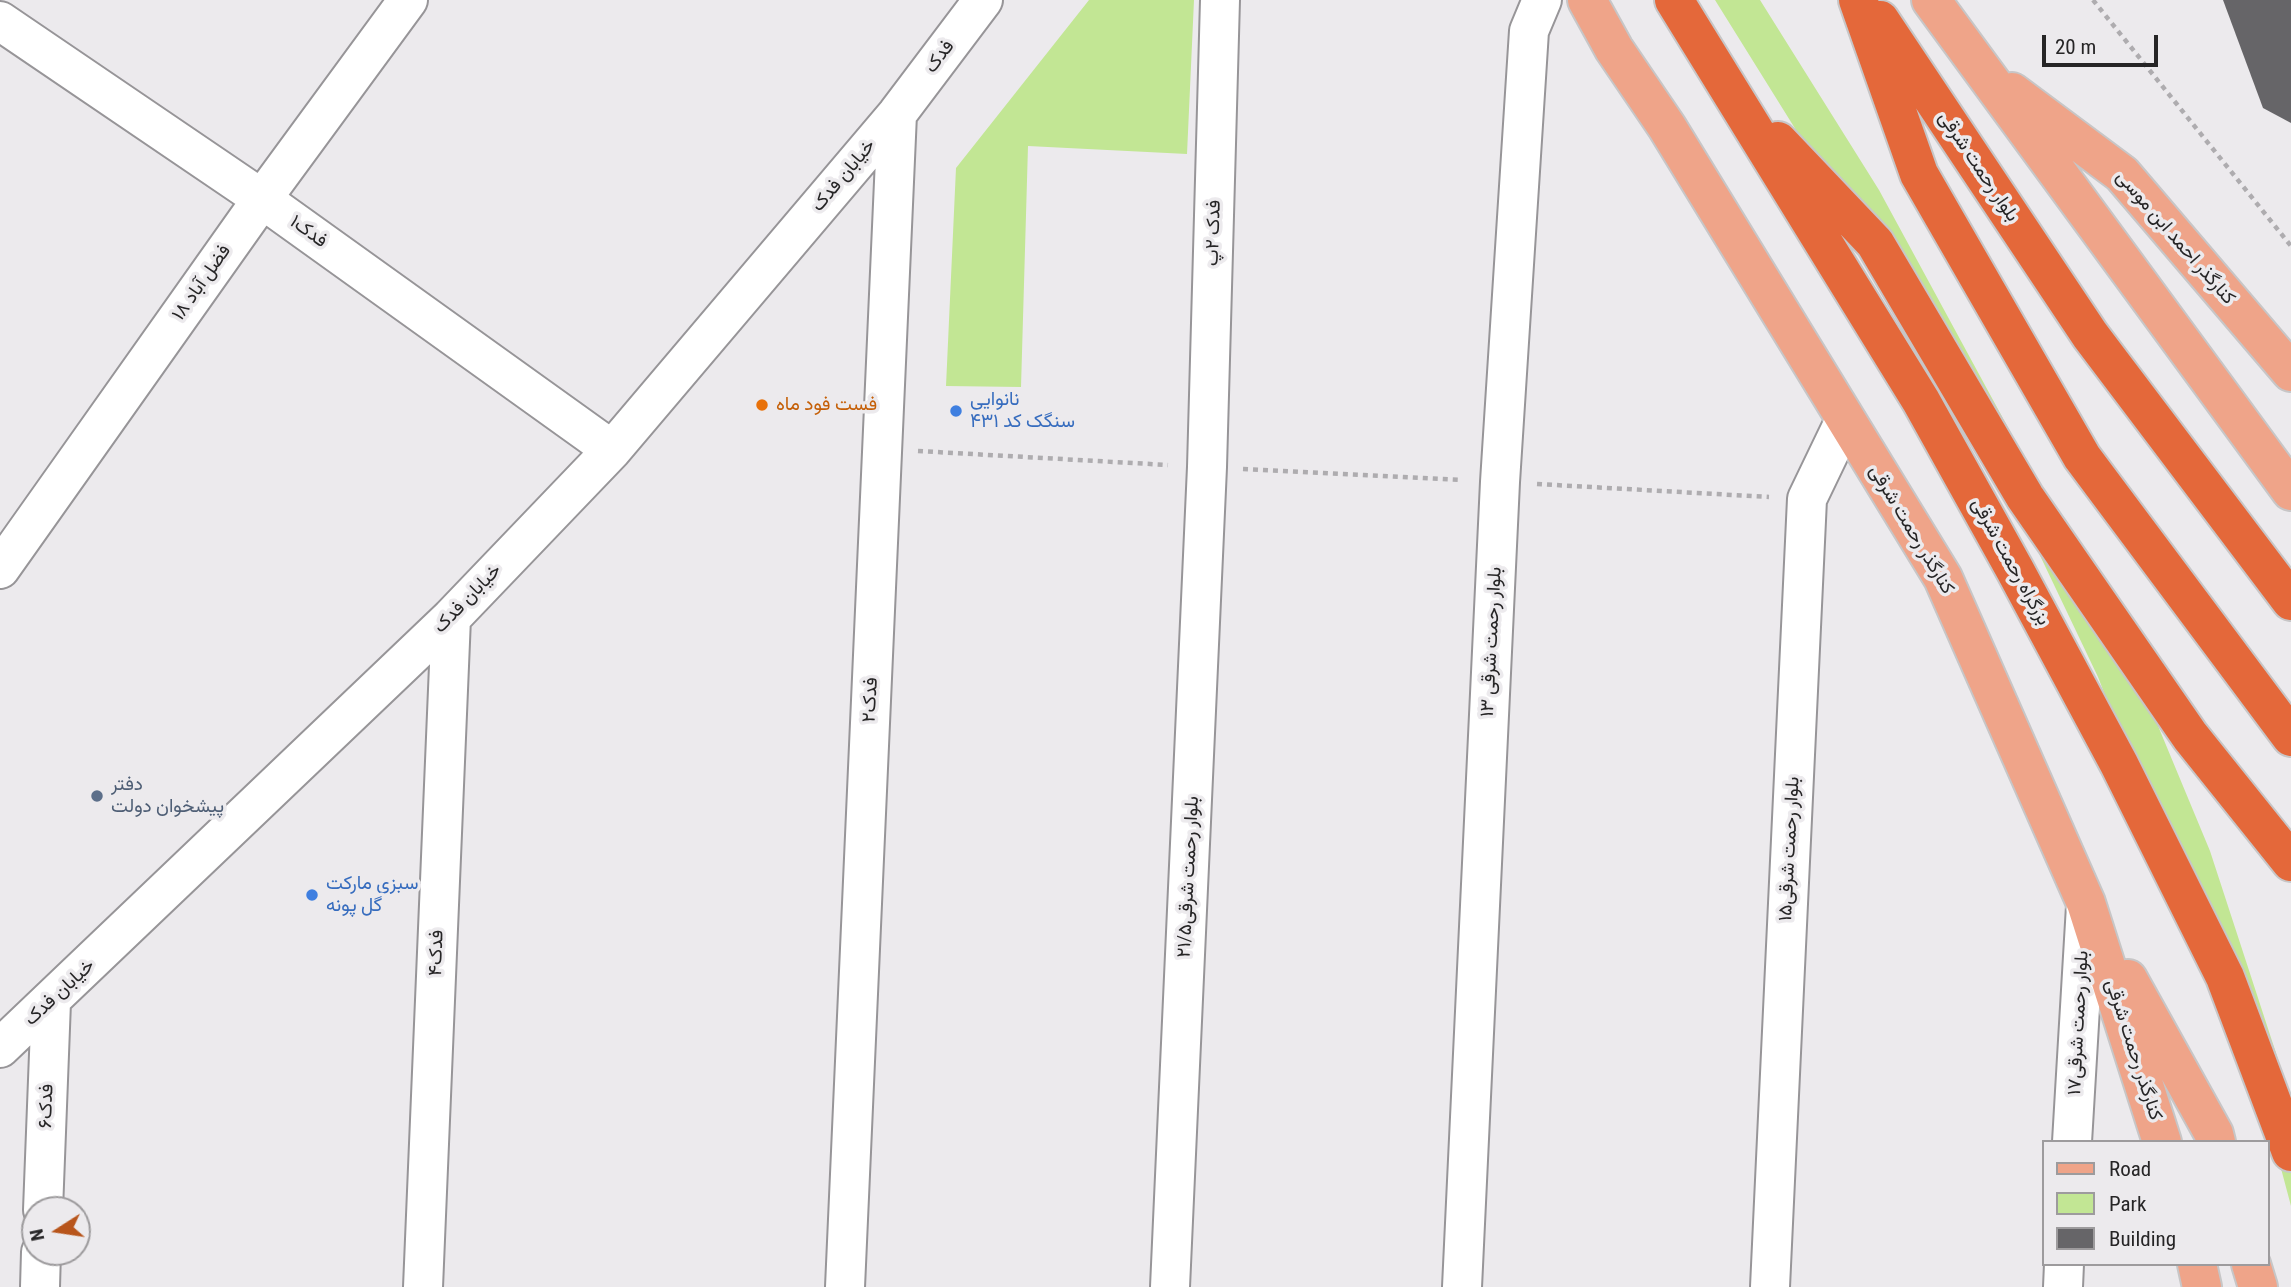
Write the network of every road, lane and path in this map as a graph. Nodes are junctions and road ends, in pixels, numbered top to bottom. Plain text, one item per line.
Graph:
1 (408, 0) edge
2 (983, 0) edge
3 (1220, 0) edge
4 (1542, 0) edge
5 (1587, 0) edge
6 (1674, 0) edge
7 (1858, 0) edge
8 (1866, 0) edge
9 (1931, 0) edge
10 (2093, 0) edge
11 (0, 22) edge
12 (1980, 68) junction
13 (1727, 86) junction
14 (897, 114) junction
15 (261, 199) junction
16 (2291, 246) edge
17 (2291, 372) edge
18 (1845, 421) junction
19 (883, 449) junction
20 (612, 450) junction
21 (1207, 467) junction
22 (2291, 491) edge
23 (0, 569) edge
24 (2291, 601) edge
25 (451, 618) junction
26 (2291, 737) edge
27 (2291, 862) edge
28 (2086, 903) junction
29 (51, 1002) junction
30 (0, 1048) edge
31 (2072, 1140) edge
32 (2161, 1140) edge
33 (2216, 1140) edge
34 (2291, 1152) edge
35 (44, 1196) edge
36 (41, 1266) edge
37 (2064, 1266) edge
38 (2197, 1266) edge
39 (2252, 1266) edge
40 (40, 1287) edge
41 (424, 1287) edge
42 (845, 1287) edge
43 (1170, 1287) edge
44 (1462, 1287) edge
45 (1770, 1287) edge
46 (2063, 1287) edge
47 (2202, 1287) edge
48 (2258, 1287) edge

1 - 15 street, فضل آباد ۱۸
2 - 14 street, فدک
3 - 21 street, فدک ۲پ
4 - 44 street, بلوار رحمت شرقی ۱۳
5 - 18 main road, کنارگذر رحمت شرقی
6 - 13 highway, بزرگراه رحمت شرقی
7 - 26 highway
8 - 24 highway, بلوار رحمت شرقی
9 - 12 main road
10 - 16 path
11 - 15 street, فدک۱
12 - 17 main road, کنارگذر احمد ابن موسی
12 - 22 main road
13 - 27 highway
13 - 34 highway, بزرگراه رحمت شرقی
14 - 19 street, فدک۲
14 - 20 street, خیابان فدک
15 - 20 street, فدک۱
15 - 23 street, فضل آباد ۱۸
18 - 28 main road, کنارگذر رحمت شرقی
18 - 45 street, بلوار رحمت شرقی۱۵
19 - 21 path
19 - 42 street, فدک۲
20 - 25 street, خیابان فدک
21 - 43 street, بلوار رحمت شرقی۲۱/۵
25 - 29 street, خیابان فدک
25 - 41 street, فدک۴
28 - 31 street, بلوار رحمت شرقی۱۷
28 - 32 main road, کنارگذر رحمت شرقی
28 - 33 main road
29 - 30 street, خیابان فدک
29 - 35 street, فدک۶
36 - 40 street
37 - 46 street
38 - 47 main road
39 - 48 main road

